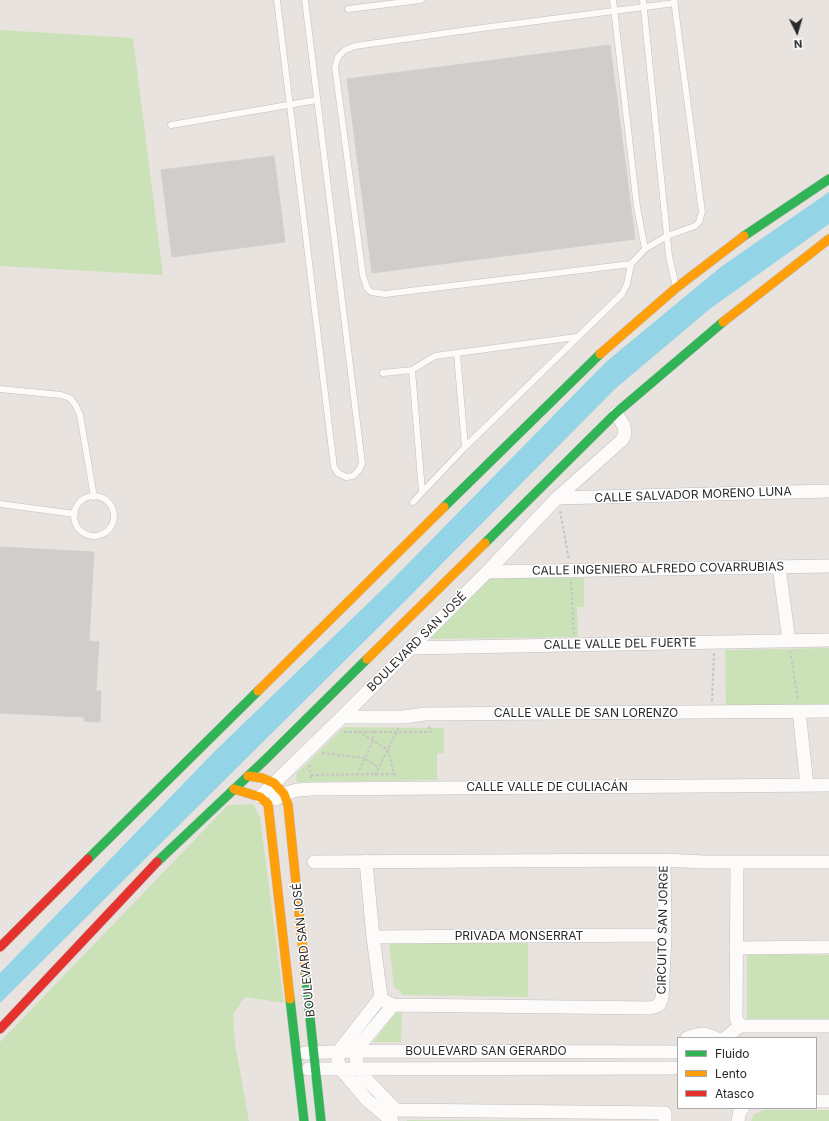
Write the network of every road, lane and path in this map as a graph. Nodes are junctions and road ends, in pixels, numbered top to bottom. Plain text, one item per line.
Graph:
1 (277, 0) edge
2 (305, 0) edge
3 (421, 0) edge
4 (612, 0) edge
5 (643, 0) edge
6 (674, 2) edge
7 (644, 7) junction
8 (348, 9) dead end
9 (614, 11) junction
10 (317, 100) junction
11 (290, 104) junction
12 (171, 125) dead end
13 (829, 179) edge
14 (667, 236) junction
15 (829, 239) edge
16 (645, 249) junction
17 (631, 264) junction
18 (676, 288) junction
19 (576, 337) junction
20 (457, 354) junction
21 (412, 370) junction
22 (383, 373) dead end
23 (0, 389) edge
24 (616, 413) junction
25 (466, 447) junction
26 (422, 491) junction
27 (829, 491) edge
28 (94, 497) junction
29 (557, 498) junction
30 (413, 502) dead end
31 (0, 504) edge
32 (75, 514) junction
33 (829, 566) edge
34 (779, 567) junction
35 (487, 572) junction
36 (829, 640) edge
37 (789, 641) junction
38 (715, 642) junction
39 (410, 648) junction
40 (799, 711) junction
41 (829, 711) edge
42 (712, 712) junction
43 (424, 714) junction
44 (342, 717) junction
45 (404, 717) junction
46 (358, 718) junction
47 (375, 718) junction
48 (357, 731) junction
49 (374, 731) junction
50 (327, 732) junction
51 (397, 732) junction
52 (373, 741) junction
53 (388, 750) junction
54 (307, 752) junction
55 (365, 758) junction
56 (266, 759) junction
57 (379, 768) junction
58 (284, 773) junction
59 (357, 774) junction
60 (375, 774) junction
61 (394, 774) junction
62 (248, 776) junction
63 (311, 776) junction
64 (274, 783) junction
65 (807, 785) junction
66 (829, 785) edge
67 (367, 788) junction
68 (398, 788) junction
69 (234, 789) junction
70 (312, 789) junction
71 (350, 789) junction
72 (284, 794) junction
73 (264, 800) junction
74 (664, 860) junction
75 (366, 861) junction
76 (314, 862) dead end
77 (737, 862) junction
78 (829, 862) edge
79 (665, 934) junction
80 (373, 936) junction
81 (0, 947) edge
82 (829, 947) edge
83 (736, 948) junction
84 (381, 997) junction
85 (393, 1005) junction
86 (362, 1020) junction
87 (740, 1026) junction
88 (829, 1026) edge
89 (373, 1028) junction
90 (0, 1029) edge
91 (691, 1037) edge
92 (713, 1037) edge
93 (727, 1037) edge
94 (677, 1050) edge
95 (354, 1051) junction
96 (338, 1052) junction
97 (315, 1053) junction
98 (296, 1054) junction
99 (340, 1068) junction
100 (358, 1068) junction
101 (298, 1069) junction
102 (316, 1069) junction
103 (676, 1073) edge
104 (372, 1096) junction
105 (817, 1101) edge
106 (829, 1101) edge
107 (394, 1117) edge
108 (304, 1121) edge
109 (321, 1121) edge
110 (665, 1121) edge

1 - 11 lane
2 - 10 lane
3 - 8 lane
4 - 9 lane
5 - 7 lane
6 - 7 lane
6 - 14 lane
7 - 9 lane
7 - 14 lane
9 - 16 lane
9 - 17 lane
10 - 11 lane
10 - 11 lane
11 - 12 lane
13 - 18 street
14 - 16 lane
14 - 18 lane
15 - 24 street
16 - 17 lane
17 - 19 lane
18 - 81 street
19 - 20 lane
19 - 25 lane
20 - 21 lane
20 - 25 lane
21 - 22 lane
21 - 26 lane
23 - 28 lane
24 - 29 street, BOULEVARD SAN JOSÉ
24 - 56 street
25 - 26 lane
26 - 30 lane
27 - 29 street, CALLE SALVADOR MORENO LUNA
28 - 32 lane
28 - 32 lane
29 - 35 street, BOULEVARD SAN JOSÉ
31 - 32 lane
33 - 34 street, CALLE INGENIERO ALFREDO COVARRUBIAS
34 - 35 street, CALLE INGENIERO ALFREDO COVARRUBIAS
34 - 37 street
35 - 39 street, BOULEVARD SAN JOSÉ
36 - 37 street, CALLE VALLE DEL FUERTE
37 - 38 street, CALLE VALLE DEL FUERTE
37 - 40 path
38 - 39 street, CALLE VALLE DEL FUERTE
38 - 42 path
39 - 44 street, BOULEVARD SAN JOSÉ
40 - 41 street, CALLE VALLE DE SAN LORENZO
40 - 42 street, CALLE VALLE DE SAN LORENZO
40 - 65 street
42 - 43 street, CALLE VALLE DE SAN LORENZO
43 - 45 street, CALLE VALLE DE SAN LORENZO
43 - 51 path
44 - 46 street, CALLE VALLE DE SAN LORENZO
44 - 50 street, BOULEVARD SAN JOSÉ
45 - 47 street, CALLE VALLE DE SAN LORENZO
45 - 51 path
46 - 47 street, CALLE VALLE DE SAN LORENZO
46 - 48 path
47 - 49 path
48 - 49 path
48 - 50 path
48 - 52 path
49 - 51 path
49 - 52 path
50 - 54 street, BOULEVARD SAN JOSÉ
51 - 53 path
52 - 53 path
52 - 55 path
53 - 57 path
53 - 61 path
54 - 55 path
54 - 58 street, BOULEVARD SAN JOSÉ
54 - 63 path
55 - 57 path
55 - 59 path
56 - 58 street
56 - 62 street
57 - 60 path
58 - 64 street, BOULEVARD SAN JOSÉ
59 - 60 path
59 - 63 path
59 - 71 path
60 - 61 path
60 - 67 path
61 - 68 path
62 - 64 street
62 - 69 street
63 - 70 path
64 - 72 street, BOULEVARD SAN JOSÉ
64 - 73 street, BOULEVARD SAN JOSÉ
65 - 66 street, CALLE VALLE DE CULIACÁN
65 - 68 street, CALLE VALLE DE CULIACÁN
67 - 68 street, CALLE VALLE DE CULIACÁN
67 - 71 street, CALLE VALLE DE CULIACÁN
69 - 73 street
69 - 90 street
70 - 71 street, CALLE VALLE DE CULIACÁN
70 - 72 street, CALLE VALLE DE CULIACÁN
72 - 73 street, CALLE VALLE DE CULIACÁN
72 - 97 street, BOULEVARD SAN JOSÉ
73 - 98 street, BOULEVARD SAN JOSÉ
74 - 75 street, CIRCUITO SAN JORGE
74 - 77 street
74 - 79 street, CIRCUITO SAN JORGE
75 - 76 street, CIRCUITO SAN JORGE
75 - 80 street
77 - 78 street
77 - 83 street
79 - 80 street, PRIVADA MONSERRAT
79 - 85 street, CIRCUITO SAN JORGE
80 - 84 street
82 - 83 street
83 - 87 street
84 - 85 street
84 - 86 street
85 - 89 street
86 - 89 street
86 - 96 street
87 - 88 street
87 - 93 street
89 - 95 street
91 - 92 street
94 - 95 street, BOULEVARD SAN GERARDO
94 - 103 street
95 - 96 street, BOULEVARD SAN GERARDO
95 - 100 street
96 - 97 street, BOULEVARD SAN GERARDO
96 - 99 street
97 - 98 street, BOULEVARD SAN GERARDO
97 - 102 street, BOULEVARD SAN JOSÉ
98 - 101 street, BOULEVARD SAN JOSÉ
99 - 100 street, BOULEVARD SAN GERARDO
99 - 102 street, BOULEVARD SAN GERARDO
99 - 104 street
100 - 103 street, BOULEVARD SAN GERARDO
100 - 104 street
101 - 102 street, BOULEVARD SAN GERARDO
101 - 108 street, BOULEVARD SAN JOSÉ
102 - 109 street, BOULEVARD SAN JOSÉ
104 - 107 street
105 - 106 street
107 - 110 street

